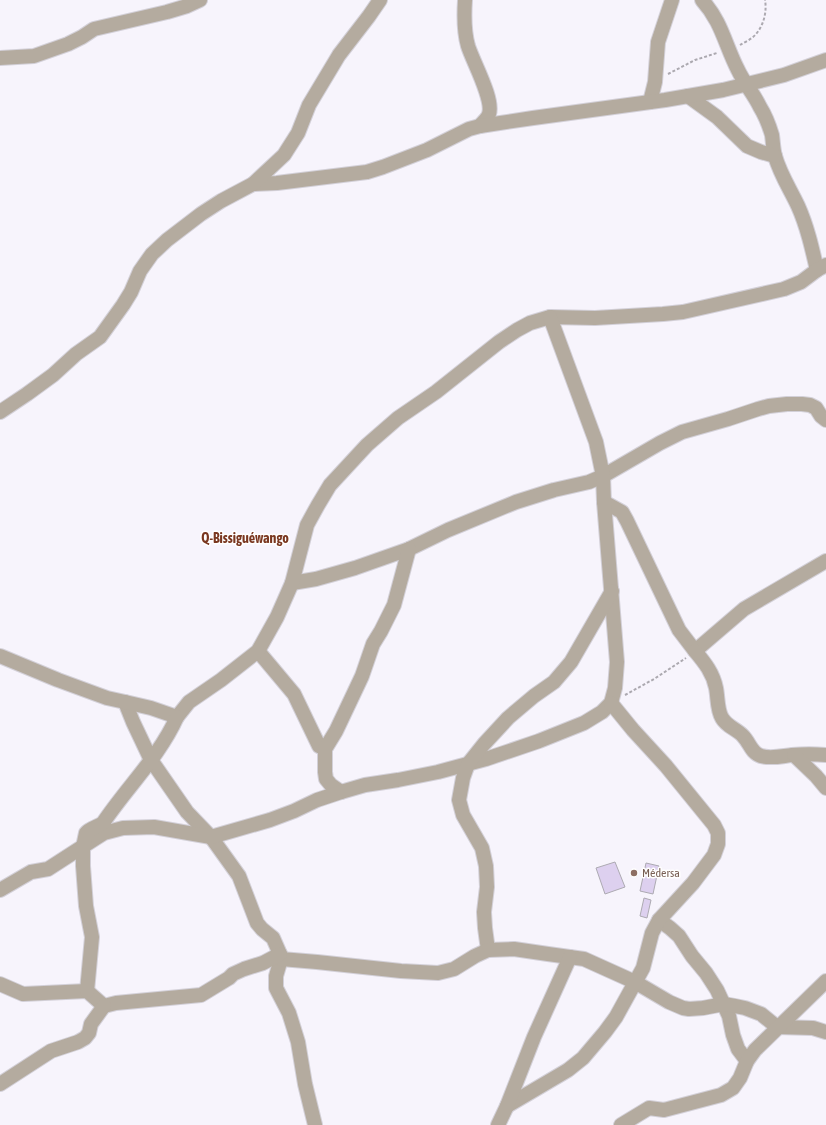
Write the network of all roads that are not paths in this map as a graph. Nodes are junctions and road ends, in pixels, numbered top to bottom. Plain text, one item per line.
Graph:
1 (200, 0) edge
2 (380, 0) edge
3 (465, 0) edge
4 (672, 0) edge
5 (702, 0) edge
6 (0, 58) edge
7 (826, 60) edge
8 (745, 84) junction
9 (688, 96) junction
10 (650, 102) junction
11 (480, 126) junction
12 (775, 156) junction
13 (253, 184) junction
14 (821, 268) edge
15 (550, 317) junction
16 (0, 412) edge
17 (826, 420) edge
18 (603, 476) junction
19 (604, 502) junction
20 (409, 549) junction
21 (826, 561) edge
22 (292, 583) junction
23 (612, 591) junction
24 (258, 651) junction
25 (695, 651) junction
26 (0, 656) edge
27 (125, 702) junction
28 (611, 703) junction
29 (177, 717) junction
30 (325, 749) junction
31 (794, 755) junction
32 (826, 755) edge
33 (151, 760) junction
34 (468, 764) junction
35 (826, 788) edge
36 (341, 792) junction
37 (211, 837) junction
38 (83, 847) junction
39 (0, 890) edge
40 (658, 920) junction
41 (488, 950) junction
42 (280, 956) junction
43 (570, 957) junction
44 (826, 981) edge
45 (635, 982) junction
46 (0, 984) edge
47 (86, 991) junction
48 (724, 1004) junction
49 (104, 1006) junction
50 (777, 1027) junction
51 (826, 1032) edge
52 (746, 1061) junction
53 (0, 1084) edge
54 (507, 1106) junction
55 (315, 1125) edge
56 (498, 1125) edge
57 (621, 1125) edge

1 - 6 street
2 - 13 street
3 - 11 street
4 - 10 street
5 - 8 street
7 - 8 street
8 - 9 street
8 - 12 street
9 - 10 street
9 - 12 street
10 - 11 street
11 - 13 street
12 - 14 street
13 - 16 street
14 - 15 street
15 - 18 street
15 - 22 street
17 - 18 street
18 - 19 street
18 - 20 street
19 - 23 street
19 - 25 street
20 - 22 street
20 - 30 street
21 - 25 street
22 - 24 street
23 - 28 street
23 - 34 street
24 - 29 street
24 - 30 street
25 - 31 street
26 - 27 street
27 - 29 street
27 - 33 street
28 - 34 street
28 - 40 street
29 - 33 street
30 - 36 street
31 - 32 street
31 - 35 street
33 - 37 street
33 - 38 street
34 - 36 street
34 - 41 street
36 - 37 street
37 - 38 street
37 - 42 street
38 - 39 street
38 - 47 street
40 - 45 street
40 - 48 street
41 - 42 street
41 - 43 street
42 - 49 street
42 - 55 street
43 - 45 street
43 - 54 street
44 - 50 street
45 - 48 street
45 - 54 street
46 - 47 street
47 - 49 street
48 - 50 street
48 - 52 street
49 - 53 street
50 - 51 street
50 - 52 street
52 - 57 street
54 - 56 street

